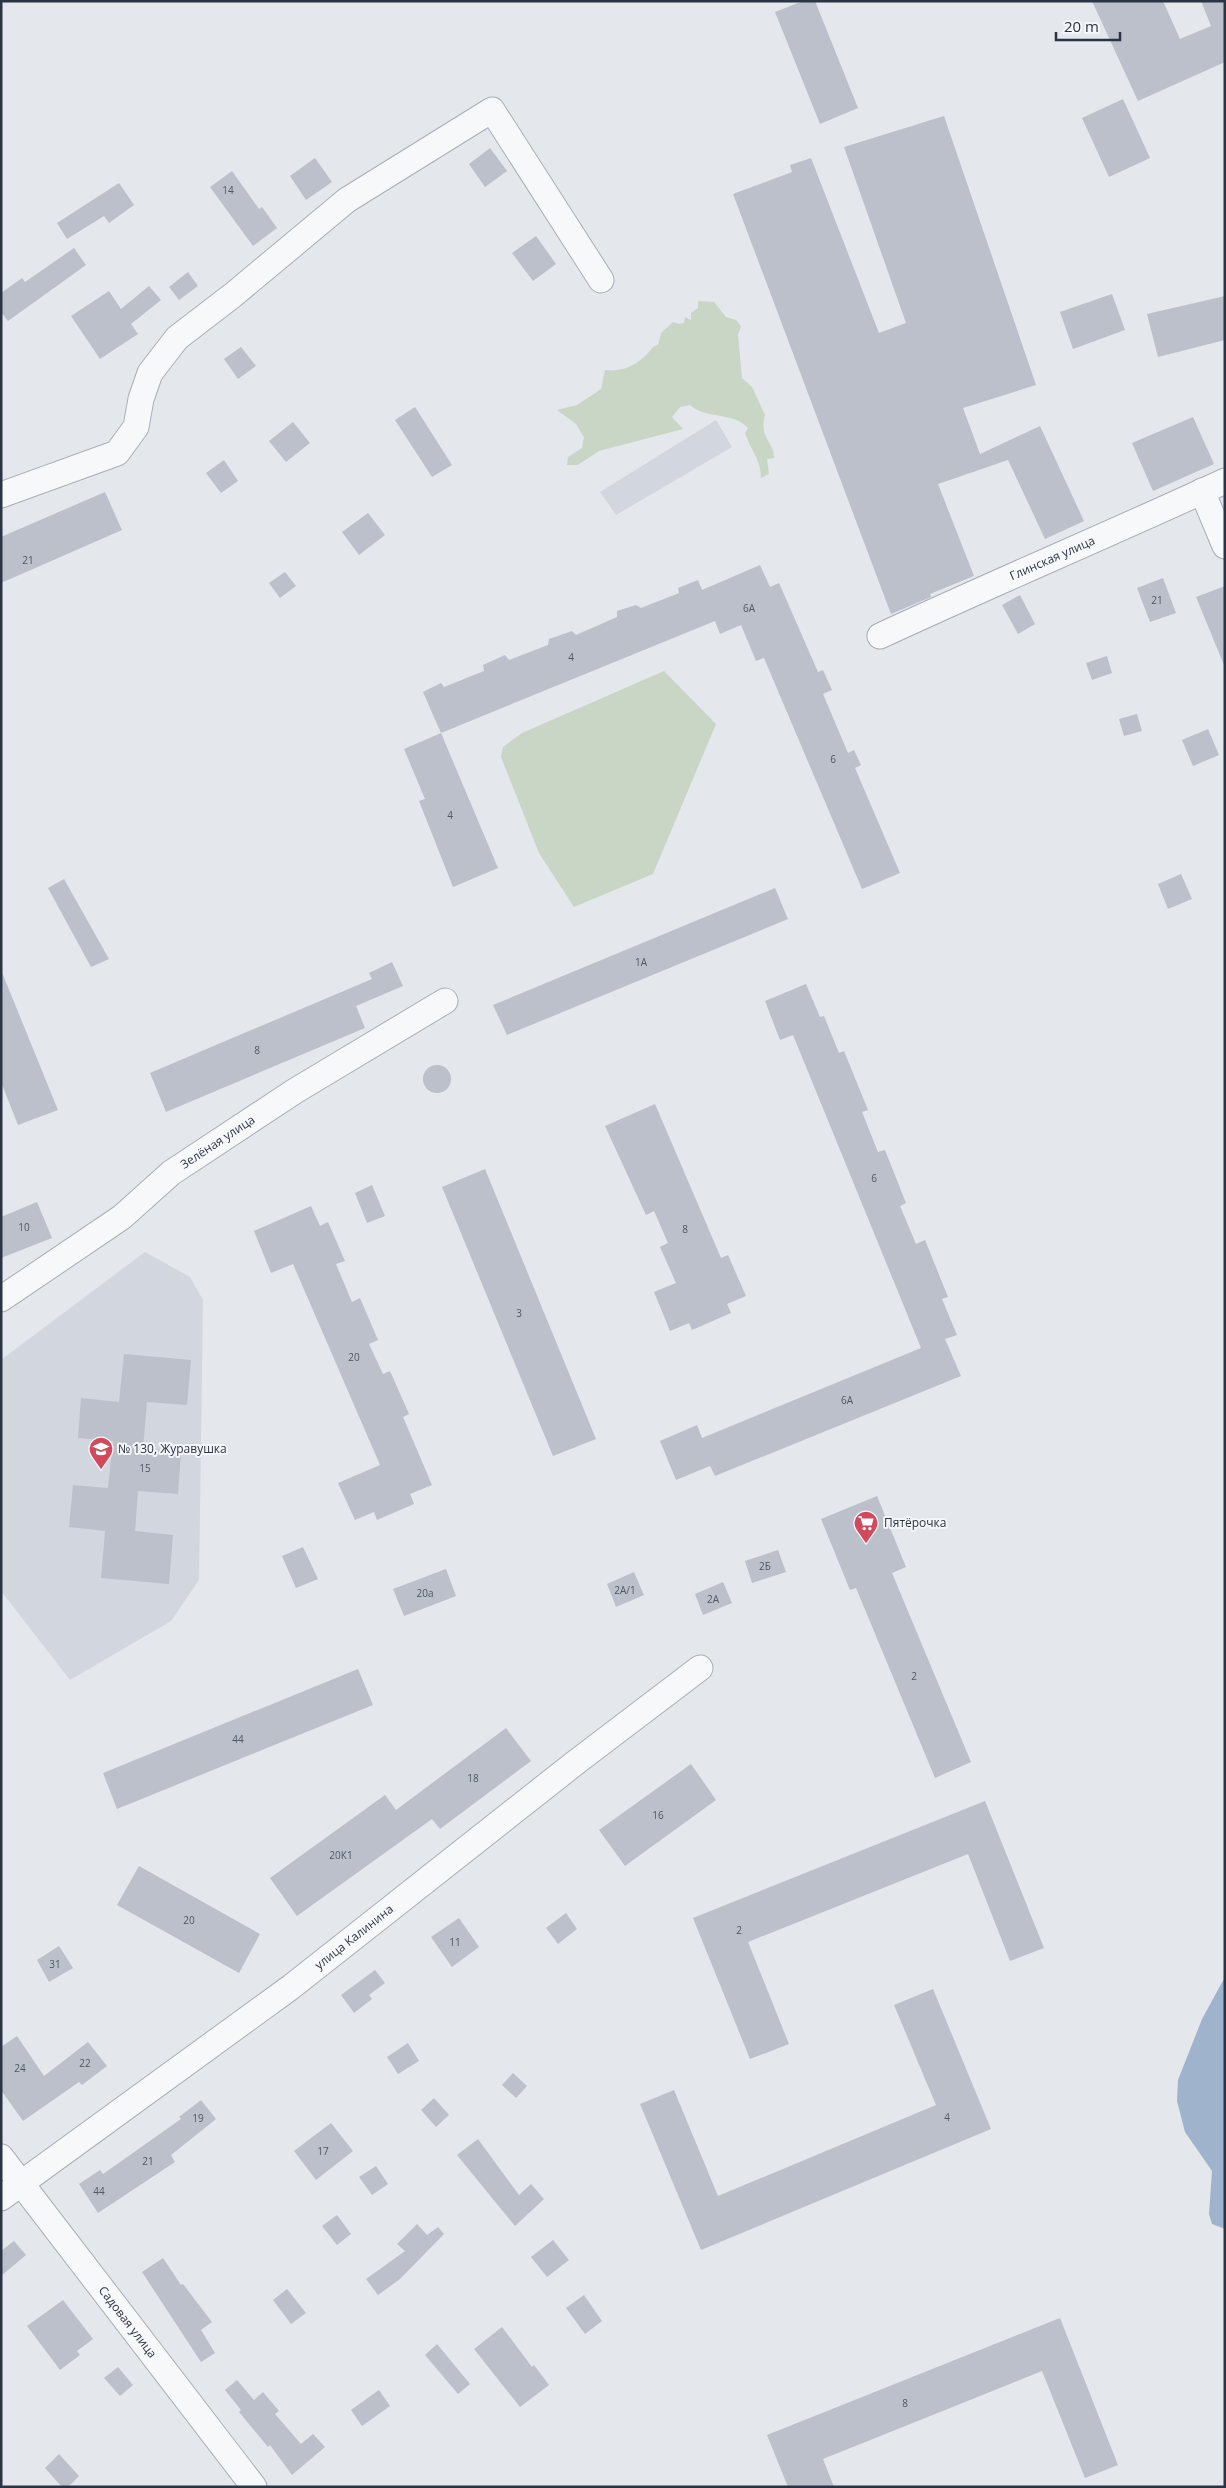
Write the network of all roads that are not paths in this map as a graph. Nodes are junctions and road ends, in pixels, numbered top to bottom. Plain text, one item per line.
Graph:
1 (601, 280) dead end
2 (1225, 481) edge
3 (1202, 491) junction
4 (1, 495) edge
5 (1225, 546) edge
6 (880, 636) dead end
7 (445, 1001) dead end
8 (1, 1299) edge
9 (700, 1668) dead end
10 (1, 2157) edge
11 (21, 2182) junction
12 (1, 2198) edge
13 (254, 2487) edge

1 - 4 street
2 - 3 street, Глинская улица
3 - 5 street
3 - 6 street, Глинская улица
7 - 8 street, Зелёная улица
9 - 11 street, улица Калинина
10 - 11 street, Садовая улица
11 - 12 street, улица Калинина
11 - 13 street, Садовая улица

